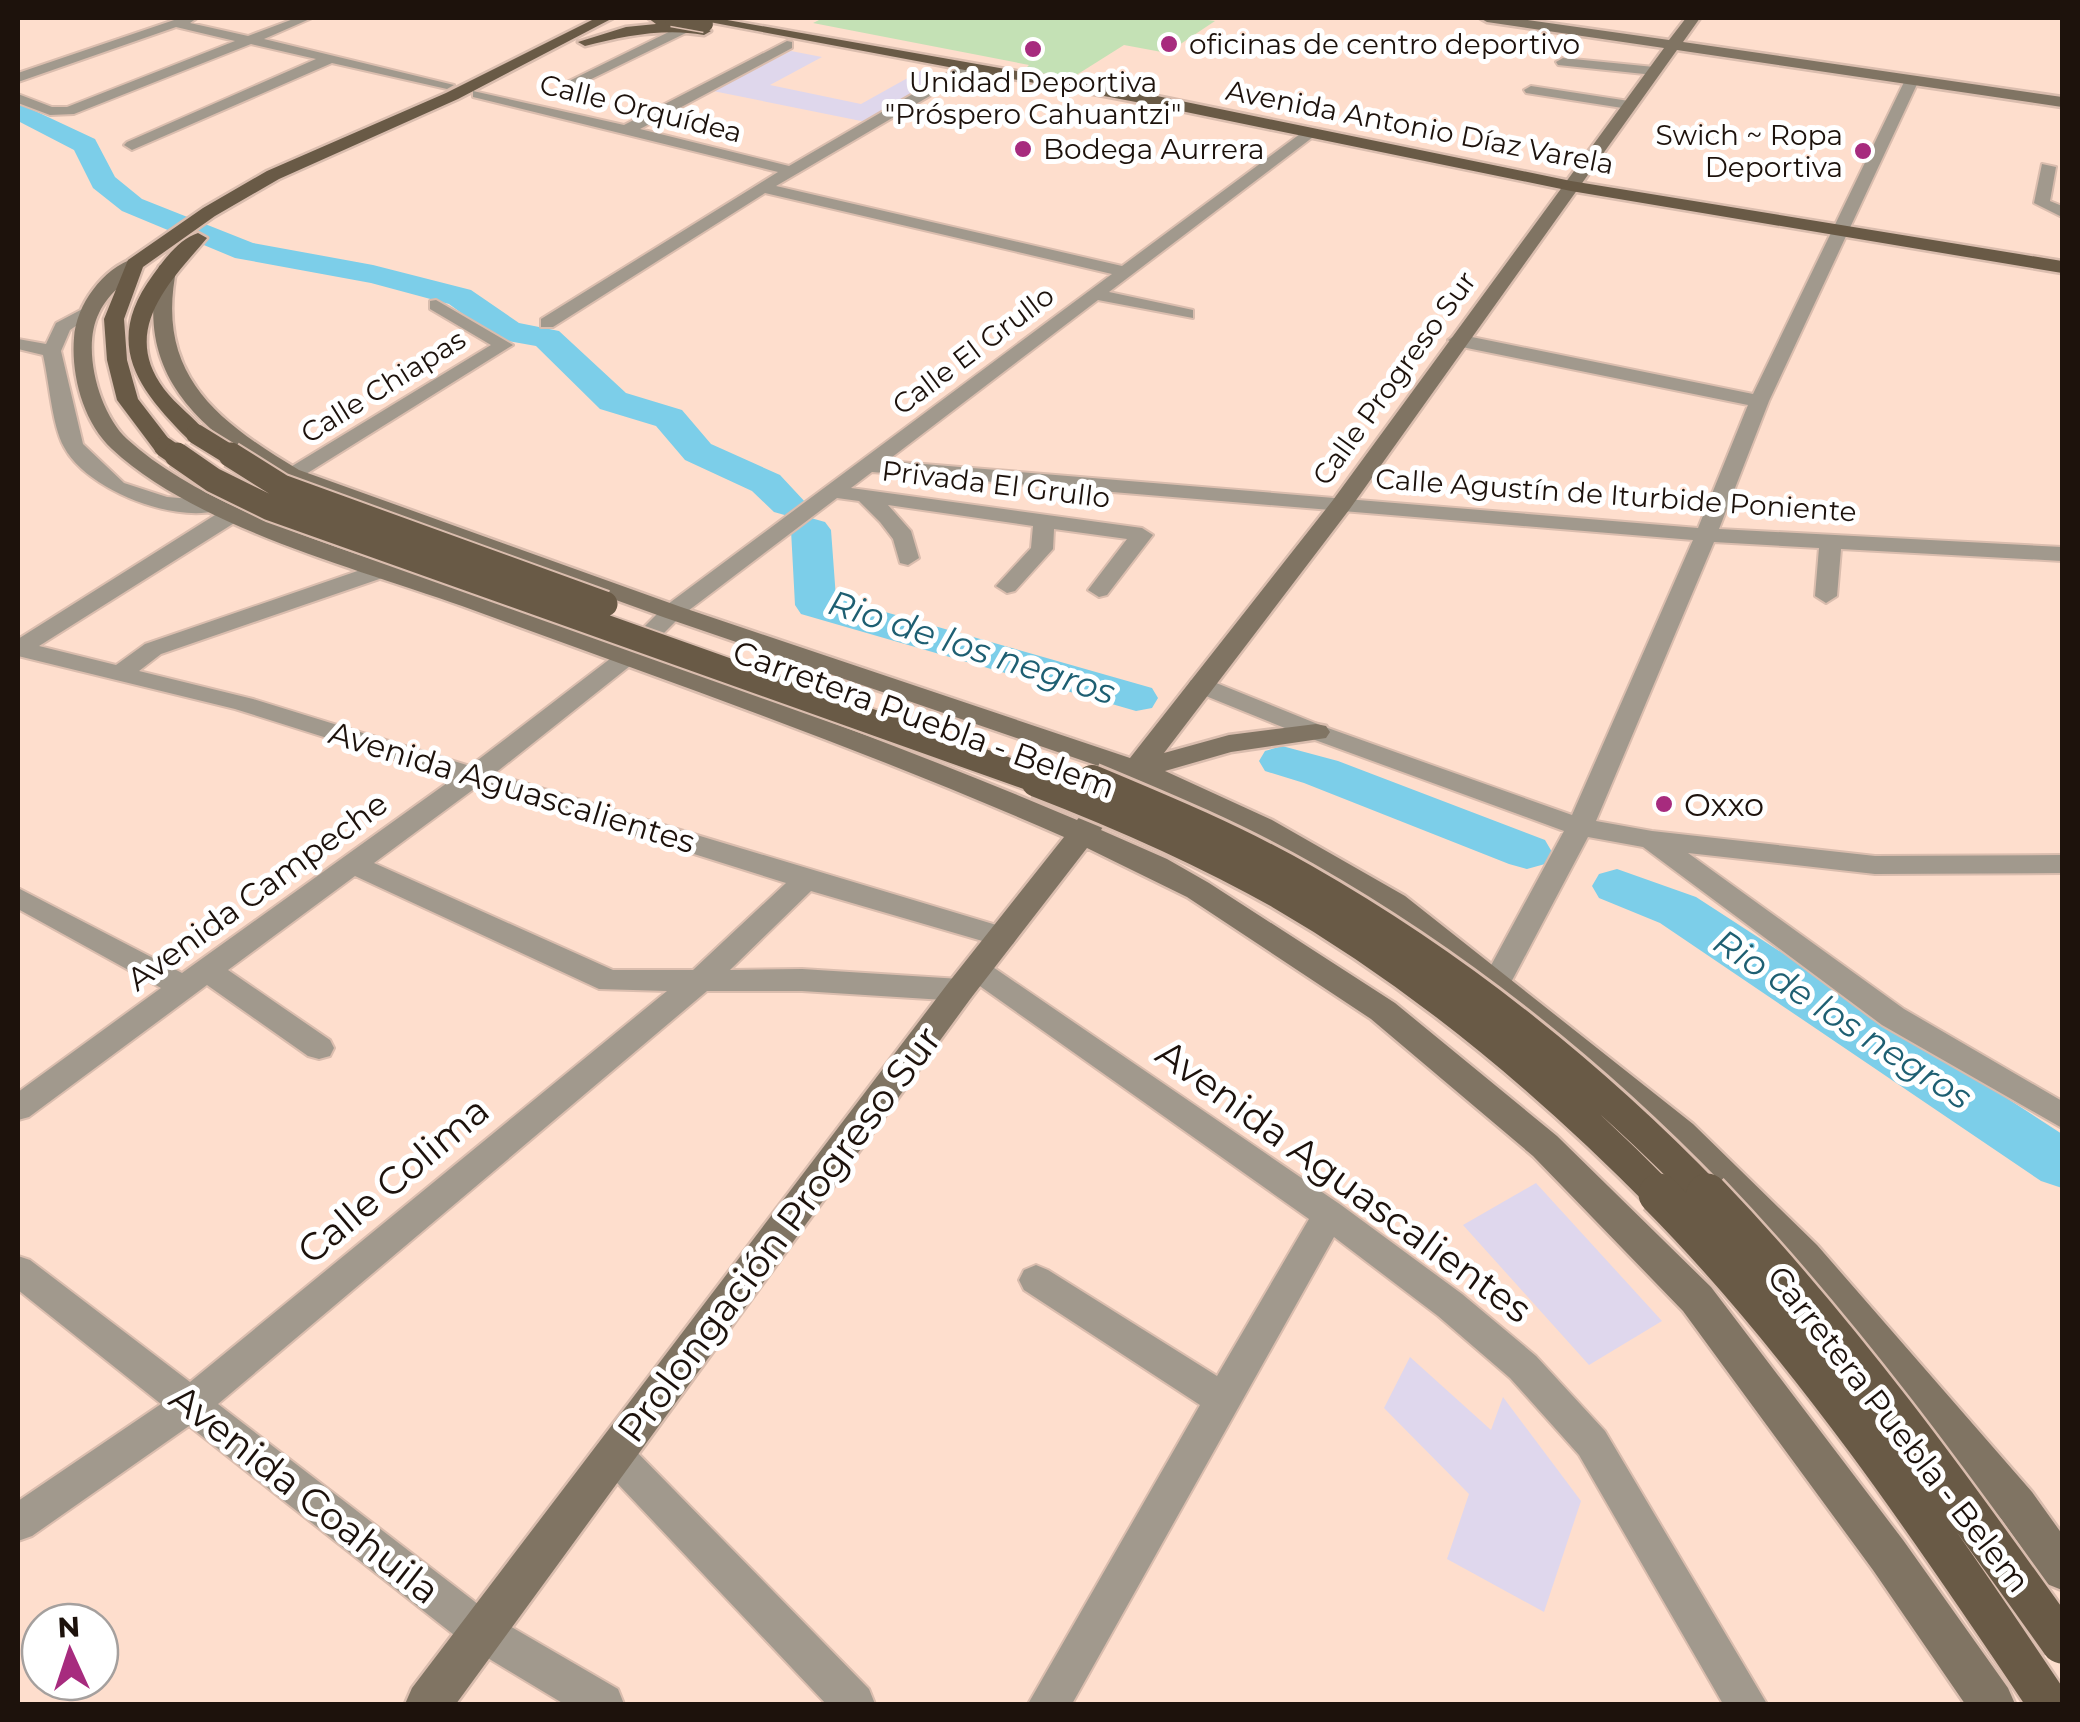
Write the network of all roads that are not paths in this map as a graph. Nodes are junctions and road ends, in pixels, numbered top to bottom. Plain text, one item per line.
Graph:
1 (191, 18) edge
2 (306, 18) edge
3 (567, 18) edge
4 (582, 18) edge
5 (606, 18) edge
6 (622, 18) edge
7 (655, 18) edge
8 (1487, 18) edge
9 (1693, 18) edge
10 (694, 21) edge
11 (174, 23) junction
12 (246, 41) junction
13 (788, 44) junction
14 (1672, 44) junction
15 (566, 48) junction
16 (329, 59) junction
17 (1563, 63) dead end
18 (958, 69) junction
19 (1654, 71) junction
20 (18, 78) edge
21 (1912, 80) junction
22 (572, 83) dead end
23 (446, 85) junction
24 (1531, 90) dead end
25 (478, 94) junction
26 (18, 98) edge
27 (2062, 102) edge
28 (1629, 105) junction
29 (1182, 108) junction
30 (410, 114) junction
31 (627, 130) junction
32 (1309, 134) junction
33 (132, 146) dead end
34 (336, 162) junction
35 (298, 164) junction
36 (2048, 167) dead end
37 (792, 170) junction
38 (1571, 186) junction
39 (762, 188) junction
40 (2062, 212) edge
41 (1838, 232) junction
42 (159, 258) junction
43 (2062, 267) edge
44 (1123, 271) junction
45 (1093, 294) junction
46 (436, 305) dead end
47 (90, 310) junction
48 (1187, 314) dead end
49 (547, 323) dead end
50 (1457, 340) junction
51 (18, 344) edge
52 (52, 351) junction
53 (1760, 401) junction
54 (866, 465) junction
55 (291, 475) junction
56 (831, 492) junction
57 (868, 497) junction
58 (1340, 505) junction
59 (219, 511) junction
60 (1044, 523) junction
61 (1706, 535) junction
62 (1830, 542) junction
63 (2062, 554) edge
64 (908, 558) dead end
65 (384, 570) junction
66 (1008, 586) dead end
67 (1099, 590) dead end
68 (1826, 596) dead end
69 (672, 612) junction
70 (18, 648) edge
71 (627, 657) junction
72 (120, 674) junction
73 (1200, 685) junction
74 (928, 701) junction
75 (1316, 732) junction
76 (1061, 747) junction
77 (877, 751) junction
78 (1138, 770) junction
79 (477, 774) junction
80 (1075, 783) junction
81 (991, 794) junction
82 (1212, 804) junction
83 (1145, 820) junction
84 (1580, 826) junction
85 (1081, 834) junction
86 (1652, 840) junction
87 (354, 864) junction
88 (2062, 864) edge
89 (1156, 866) junction
90 (806, 880) junction
91 (18, 897) edge
92 (1003, 938) junction
93 (702, 979) junction
94 (196, 980) junction
95 (969, 980) junction
96 (1498, 982) junction
97 (1383, 1011) junction
98 (319, 1048) dead end
99 (1626, 1086) junction
100 (18, 1108) edge
101 (2062, 1116) edge
102 (1544, 1146) junction
103 (1329, 1215) junction
104 (18, 1270) edge
105 (1036, 1280) dead end
106 (1223, 1400) junction
107 (190, 1404) junction
108 (615, 1455) junction
109 (18, 1524) edge
110 (2062, 1569) edge
111 (482, 1632) junction
112 (2062, 1642) edge
113 (428, 1704) edge
114 (603, 1704) edge
115 (854, 1704) edge
116 (1049, 1704) edge
117 (1746, 1704) edge
118 (1992, 1704) edge
119 (2050, 1704) edge

1 - 11 street
2 - 12 street
3 - 23 main road
4 - 30 main road
5 - 30 main road, Carretera Puebla - Belem
6 - 15 main road, Carretera Puebla - Belem
7 - 10 main road
8 - 14 street
9 - 14 street, Calle Progreso Sur
10 - 13 main road
10 - 15 main road
10 - 18 main road, Avenida Antonio Díaz Varela
10 - 22 street
10 - 29 main road, Avenida Antonio Díaz Varela
11 - 12 street
11 - 20 street
12 - 16 street
12 - 26 street
13 - 18 main road
13 - 31 street
14 - 19 street, Calle Progreso Sur
14 - 21 street
15 - 25 main road, Carretera Puebla - Belem
16 - 23 street
16 - 33 street
17 - 19 street
18 - 29 main road, Avenida Antonio Díaz Varela
18 - 37 street
19 - 28 street, Calle Progreso Sur
21 - 27 street
21 - 41 street
23 - 35 main road
24 - 28 street
25 - 31 street, Calle Orquídea
25 - 34 main road, Carretera Puebla - Belem
28 - 38 street, Calle Progreso Sur
29 - 32 main road, Avenida Antonio Díaz Varela
30 - 34 main road
30 - 35 main road, Carretera Puebla - Belem
31 - 37 street, Calle Orquídea
32 - 38 main road, Avenida Antonio Díaz Varela
32 - 44 street, Calle El Grullo
34 - 42 main road, Carretera Puebla - Belem
35 - 42 main road, Carretera Puebla - Belem
36 - 40 street
37 - 39 street
38 - 41 main road, Avenida Antonio Díaz Varela
38 - 50 street, Calle Progreso Sur
39 - 44 street
39 - 49 street
41 - 43 main road, Avenida Antonio Díaz Varela
41 - 53 street
42 - 47 street, Carretera Puebla - Belem
42 - 55 street
42 - 112 main road, Carretera Puebla - Belem, bridge
42 - 119 main road, Carretera Puebla - Belem, bridge
44 - 45 street, Calle El Grullo
45 - 48 street
45 - 54 street, Calle El Grullo
46 - 55 street, Calle Chiapas
47 - 52 street
47 - 59 street, Carretera Puebla - Belem
50 - 53 street
50 - 58 street, Calle Progreso Sur
51 - 52 street
52 - 59 street
53 - 61 street
54 - 56 street, Calle El Grullo
54 - 58 street, Calle Agustín de Iturbide Poniente
55 - 69 street
56 - 57 street, Privada El Grullo
56 - 69 street, Calle El Grullo
57 - 60 street, Privada El Grullo
57 - 64 street
58 - 61 street, Calle Agustín de Iturbide Poniente
58 - 73 street, Calle Progreso Sur
59 - 65 street, Carretera Puebla - Belem
59 - 70 street
60 - 66 street
60 - 67 street, Privada El Grullo
61 - 62 street, Calle Agustín de Iturbide Poniente
61 - 84 street
62 - 63 street, Calle Agustín de Iturbide Poniente
62 - 68 street
65 - 71 street, Carretera Puebla - Belem
65 - 72 street
69 - 71 street, Avenida Campeche
69 - 74 street
70 - 72 street, Avenida Aguascalientes
71 - 77 street, Carretera Puebla - Belem
71 - 79 street, Avenida Campeche
72 - 79 street, Avenida Aguascalientes
73 - 75 street
73 - 78 street, Calle Progreso Sur
74 - 76 street
74 - 77 street
75 - 78 street
75 - 84 street
76 - 78 street
76 - 80 street
77 - 81 street, Carretera Puebla - Belem
78 - 80 street
78 - 82 street
78 - 83 street
78 - 85 street, Prolongación Progreso Sur
79 - 87 street, Avenida Campeche
79 - 90 street, Avenida Aguascalientes
80 - 81 street
80 - 85 street
81 - 85 street, Carretera Puebla - Belem
82 - 83 street
82 - 96 street
83 - 85 street
83 - 89 street
84 - 86 street
84 - 96 street
85 - 89 street, Carretera Puebla - Belem
85 - 92 street, Prolongación Progreso Sur
86 - 88 street
86 - 101 street
87 - 93 street
87 - 94 street, Avenida Campeche
89 - 97 street, Carretera Puebla - Belem
90 - 92 street, Avenida Aguascalientes
90 - 93 street, Calle Colima
91 - 94 street
92 - 95 street, Prolongación Progreso Sur
93 - 95 street
93 - 107 street, Calle Colima
94 - 98 street
94 - 100 street, Avenida Campeche
95 - 103 street, Avenida Aguascalientes
95 - 108 street, Prolongación Progreso Sur
96 - 97 street
96 - 99 street
97 - 102 street, Carretera Puebla - Belem
99 - 102 street
99 - 110 street
102 - 118 street, Carretera Puebla - Belem
103 - 106 street
103 - 117 street, Avenida Aguascalientes
104 - 107 street, Avenida Coahuila
105 - 106 street
106 - 116 street
107 - 109 street, Calle Colima
107 - 111 street, Avenida Coahuila
108 - 111 street, Prolongación Progreso Sur
108 - 115 street
111 - 113 street, Prolongación Progreso Sur
111 - 114 street, Avenida Coahuila

